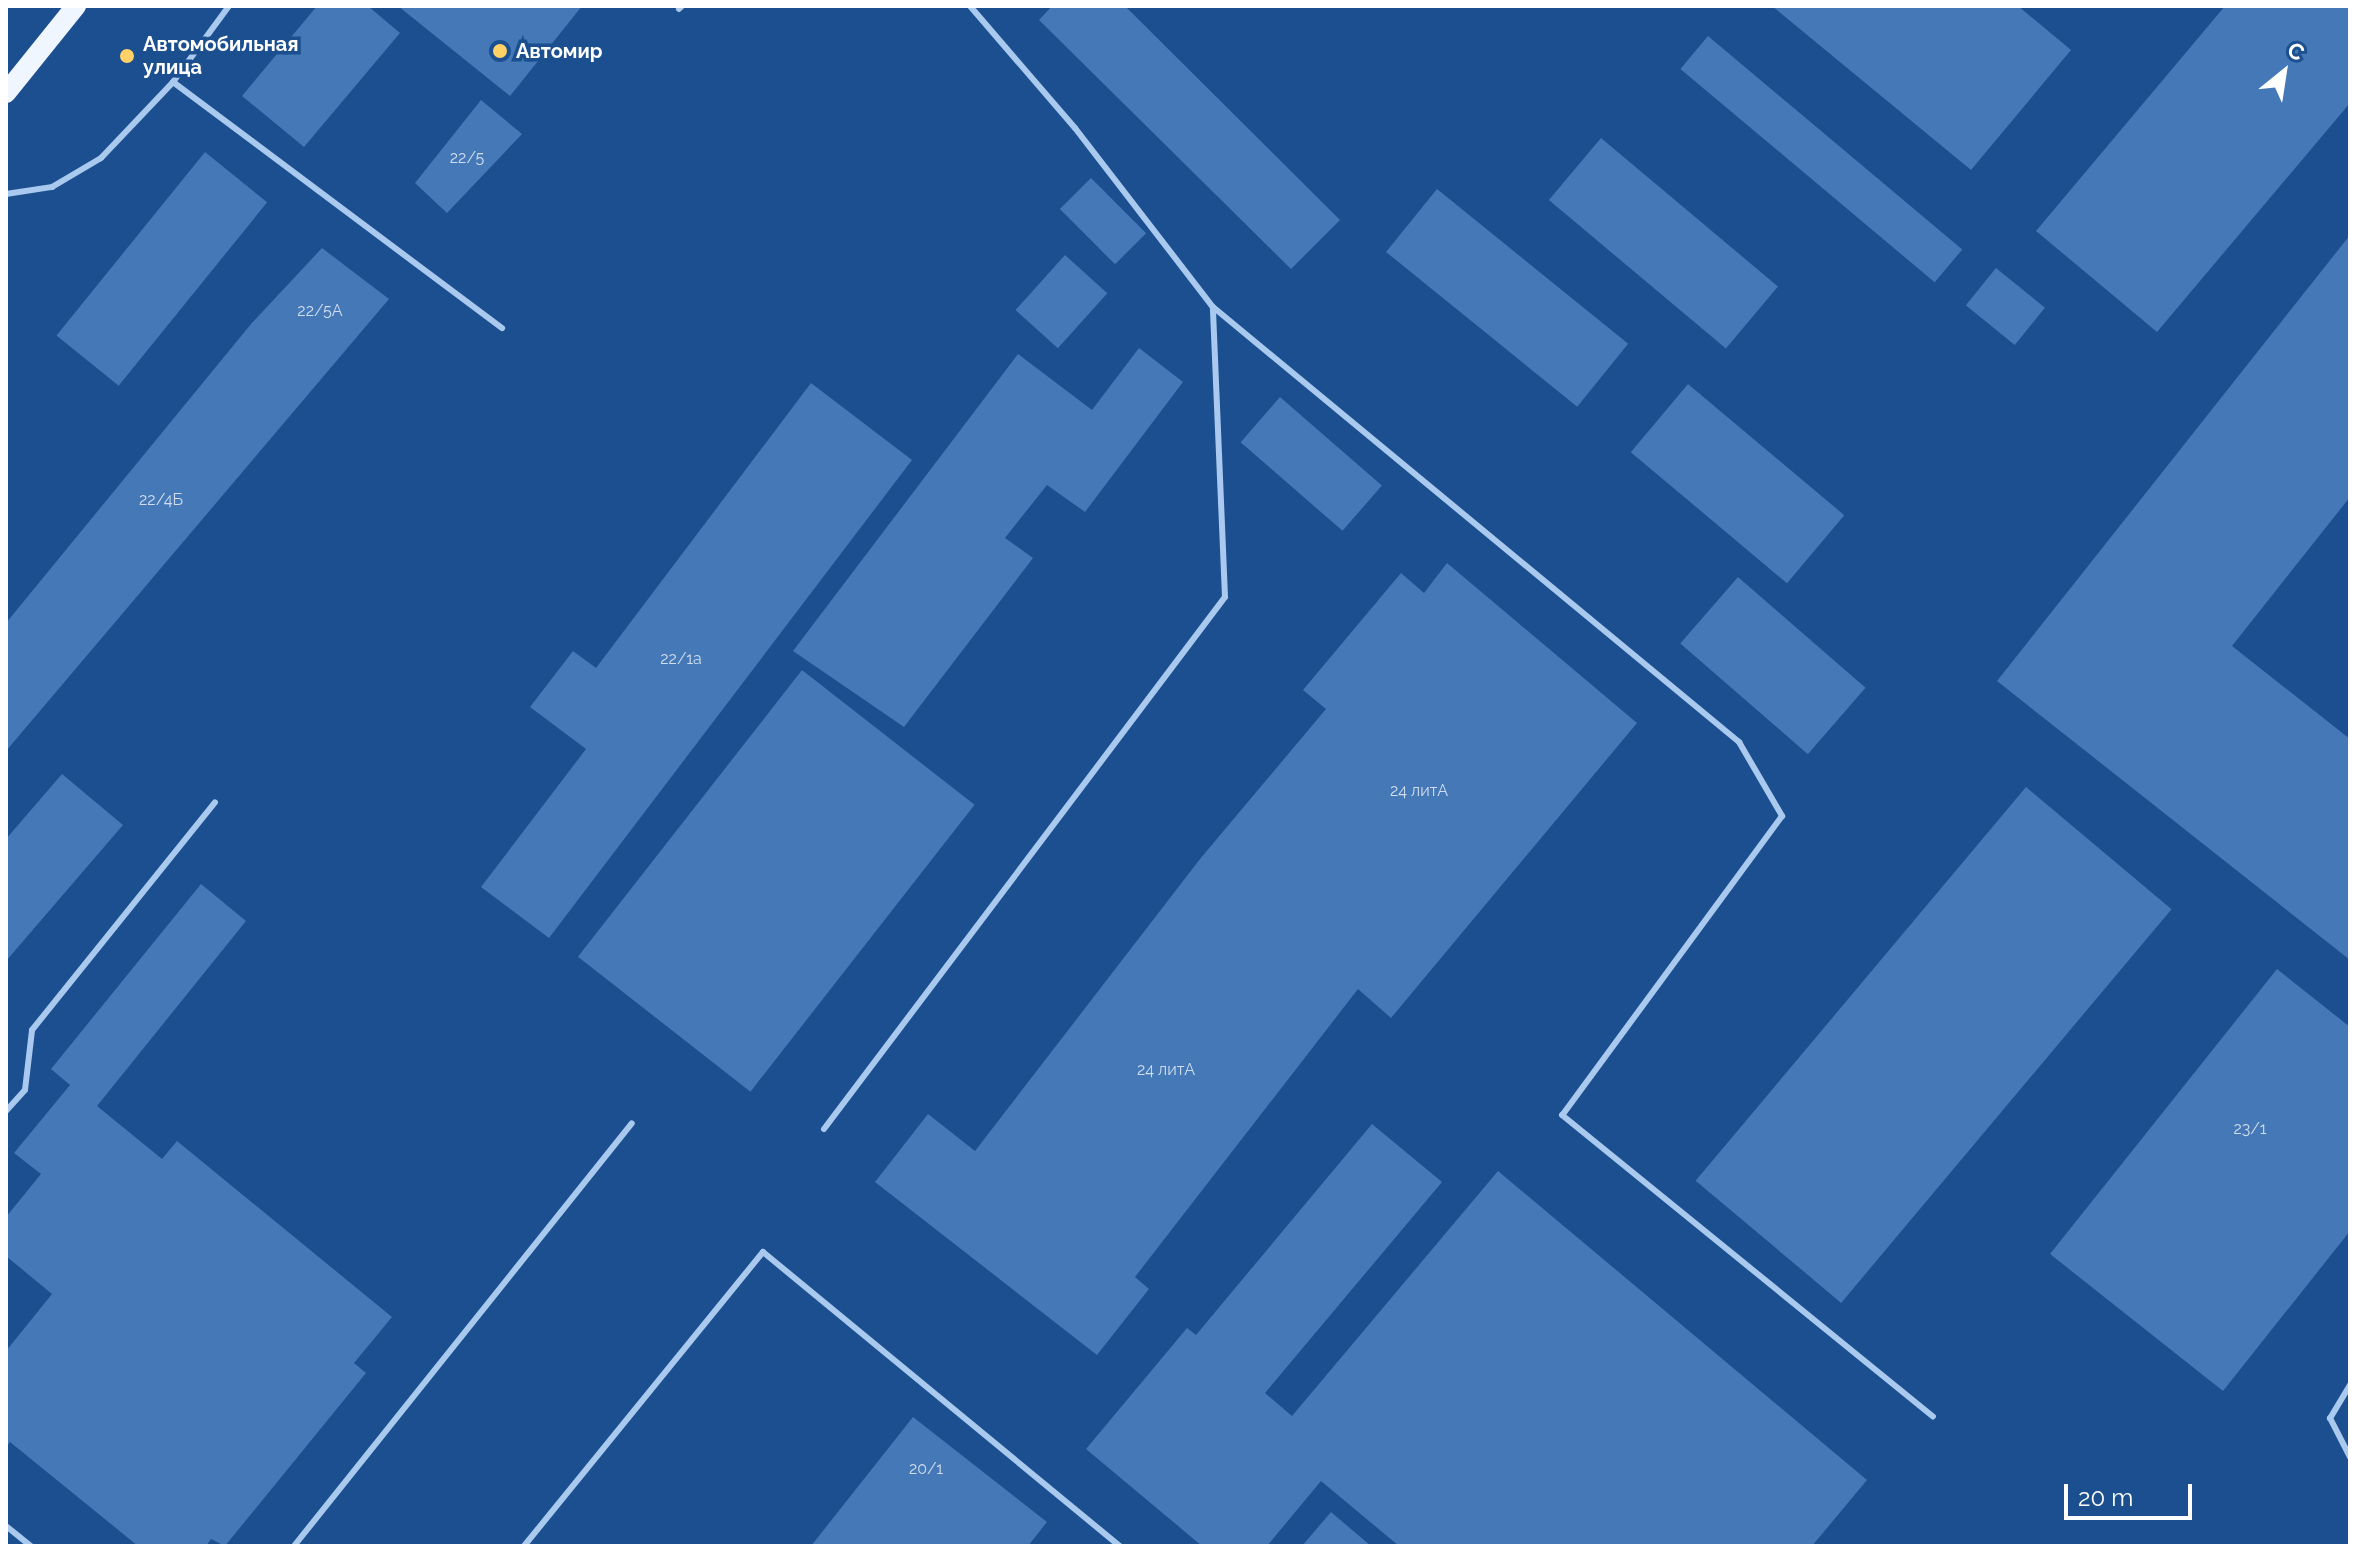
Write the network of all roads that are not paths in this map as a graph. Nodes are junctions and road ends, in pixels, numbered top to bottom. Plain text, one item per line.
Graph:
1 (76, 6) edge
2 (229, 6) edge
3 (970, 6) edge
4 (173, 82) junction
5 (6, 93) edge
6 (6, 194) edge
7 (1213, 307) junction
8 (502, 328) dead end
9 (215, 802) dead end
10 (6, 1111) edge
11 (632, 1123) dead end
12 (824, 1129) dead end
13 (2350, 1385) edge
14 (1933, 1417) dead end
15 (2350, 1457) edge
16 (6, 1526) edge
17 (22, 1543) edge
18 (31, 1546) edge
19 (294, 1546) edge
20 (524, 1546) edge
21 (1120, 1546) edge

1 - 5 main road
2 - 4 lane
3 - 7 lane
4 - 6 lane
4 - 8 lane
7 - 12 lane
7 - 14 lane
9 - 10 lane
11 - 19 lane
13 - 15 lane
16 - 17 lane
17 - 18 lane
20 - 21 lane

